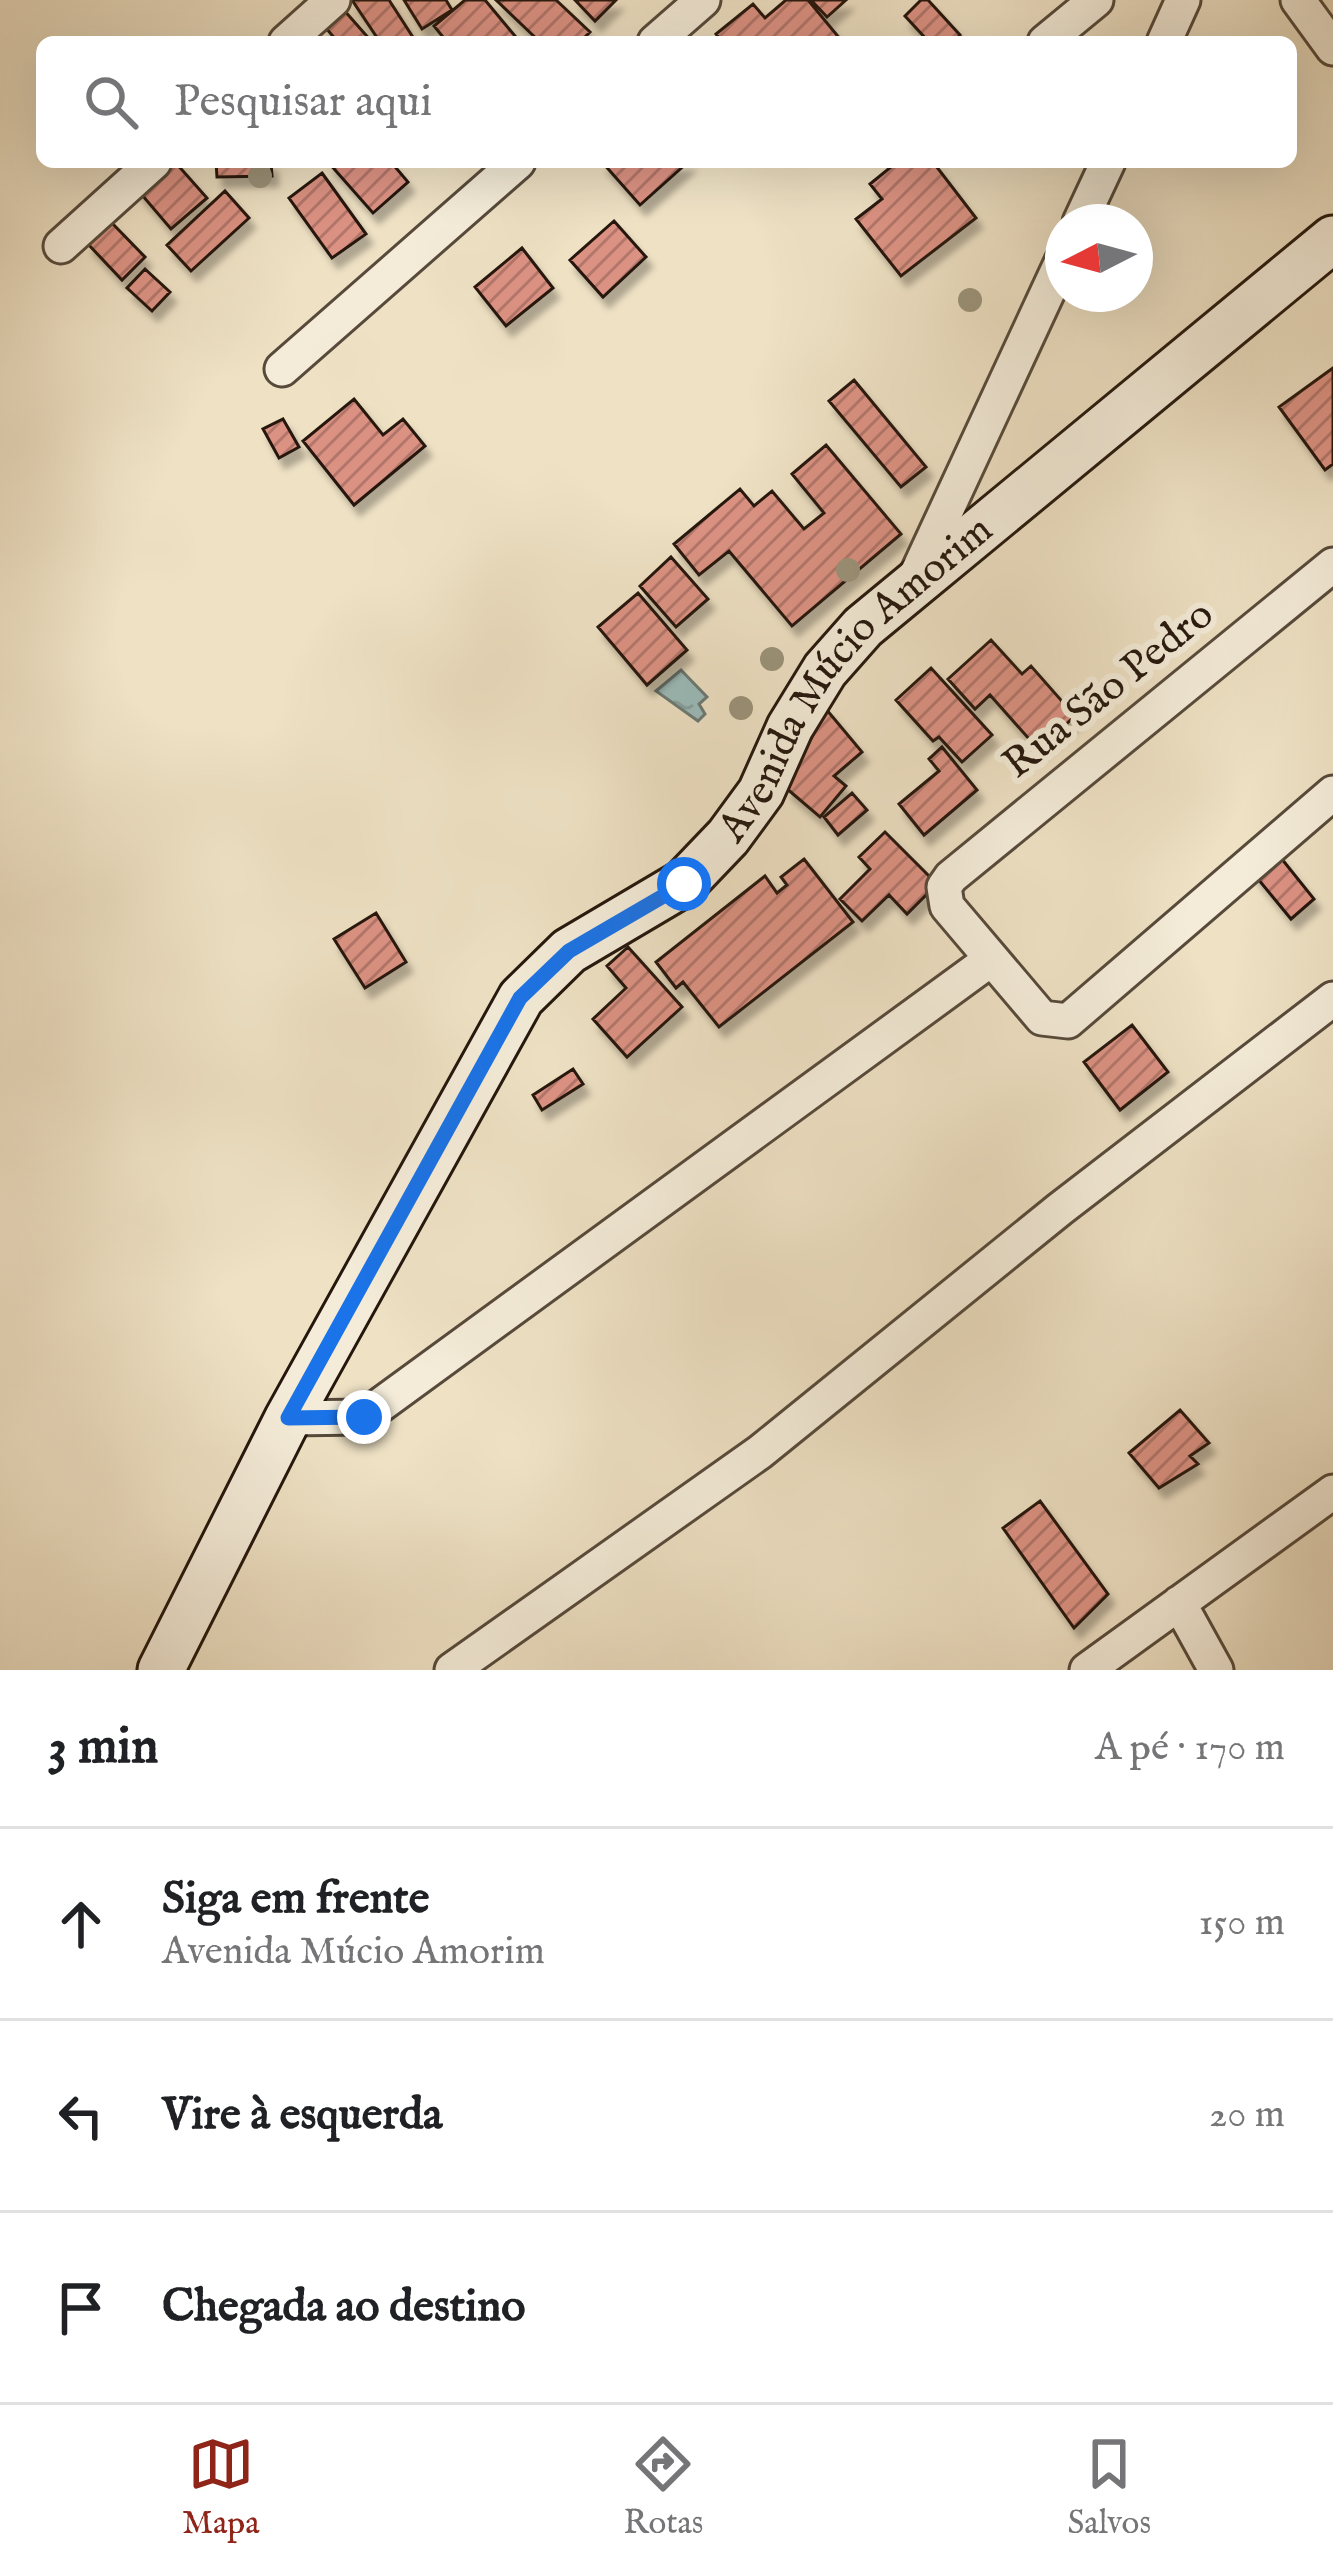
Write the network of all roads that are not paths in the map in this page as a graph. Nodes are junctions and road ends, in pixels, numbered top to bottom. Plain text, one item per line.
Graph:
1 (333, 0) edge
2 (703, 0) edge
3 (1096, 0) edge
4 (1184, 0) edge
5 (1298, 0) edge
6 (293, 36) edge
7 (662, 36) edge
8 (1052, 36) edge
9 (1167, 36) edge
10 (1333, 48) edge
11 (147, 168) edge
12 (511, 168) edge
13 (1105, 168) edge
14 (1088, 204) edge
15 (1333, 239) edge
16 (61, 246) dead end
17 (1045, 298) edge
18 (282, 368) dead end
19 (1333, 565) edge
20 (911, 585) junction
21 (1333, 793) edge
22 (990, 961) junction
23 (1333, 999) edge
24 (288, 1418) junction
25 (1333, 1492) edge
26 (1179, 1603) junction
27 (161, 1670) edge
28 (452, 1670) edge
29 (1087, 1670) edge
30 (1216, 1670) edge

1 - 6 street
2 - 7 street
3 - 8 street
4 - 9 street
5 - 10 street
11 - 16 street
12 - 18 street
13 - 14 street
15 - 20 street, Avenida Múcio Amorim
17 - 20 street
19 - 22 street, Rua São Pedro
20 - 24 street, Avenida Múcio Amorim
21 - 22 street
22 - 24 street
23 - 28 street
24 - 27 street, Avenida Múcio Amorim
25 - 26 street
26 - 29 street
26 - 30 street

